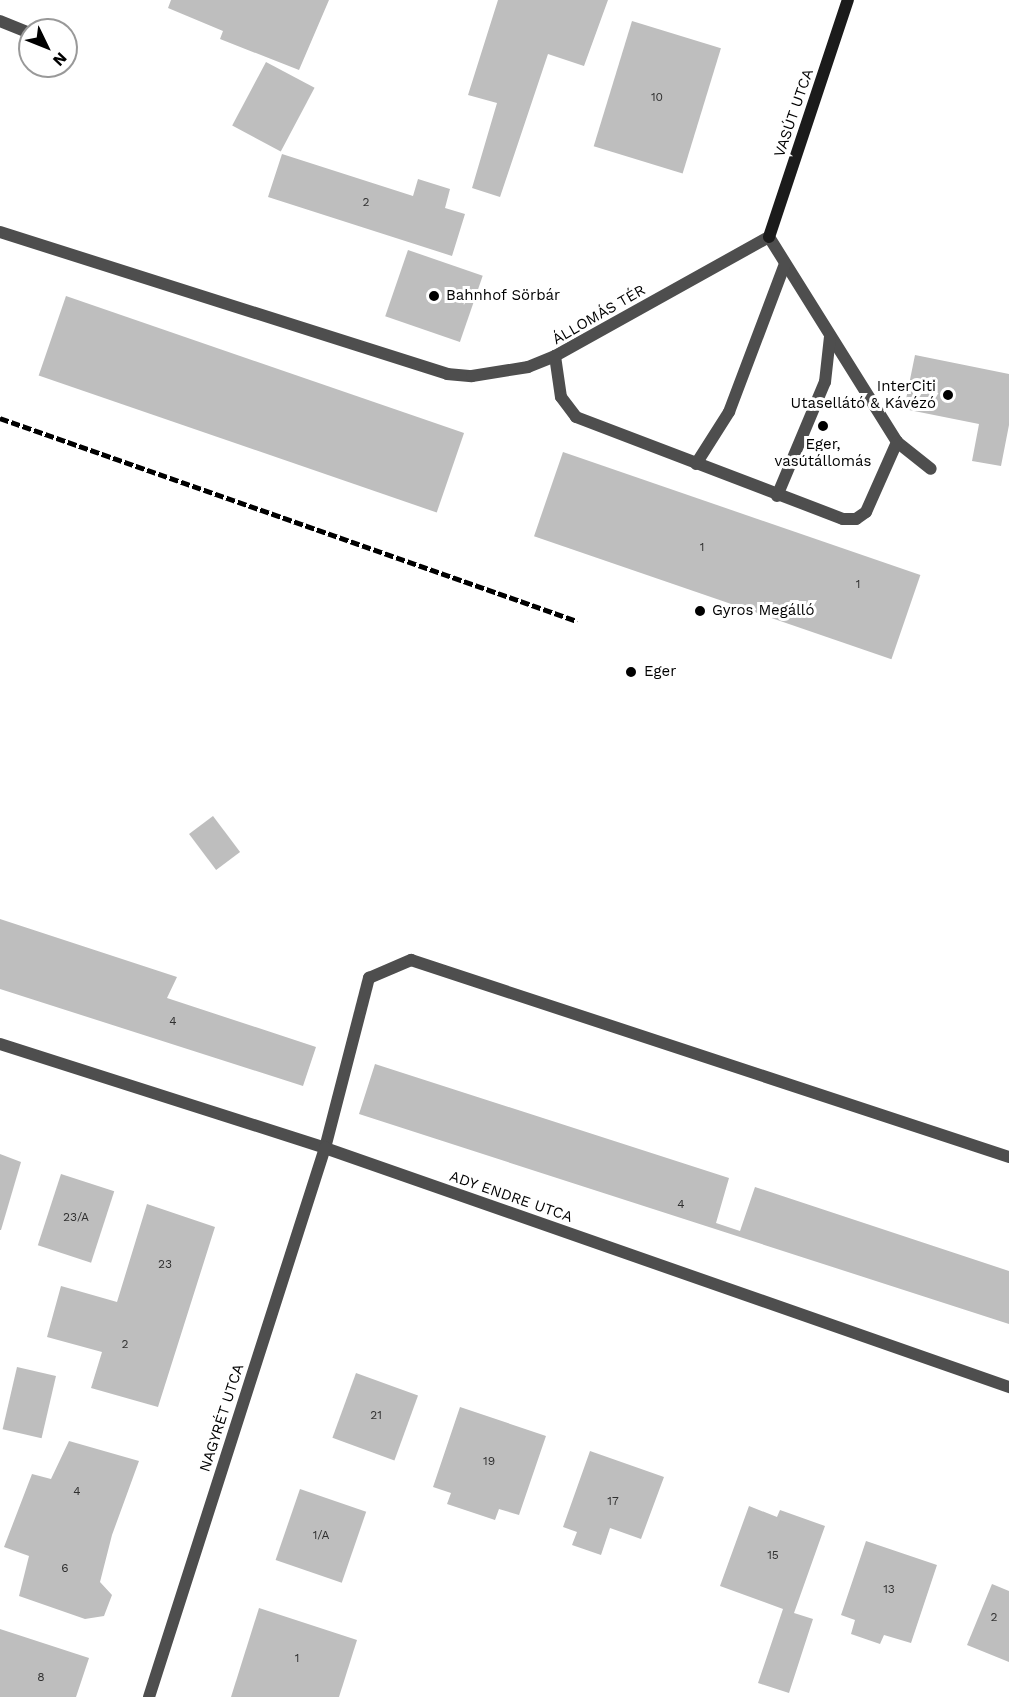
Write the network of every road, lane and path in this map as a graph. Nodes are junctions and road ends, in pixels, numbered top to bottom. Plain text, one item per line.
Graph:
1 (848, 0) edge
2 (0, 21) edge
3 (18, 28) edge
4 (0, 232) edge
5 (769, 237) junction
6 (785, 264) junction
7 (830, 337) junction
8 (555, 356) junction
9 (897, 442) junction
10 (696, 464) junction
11 (931, 469) dead end
12 (777, 496) junction
13 (0, 1044) edge
14 (325, 1148) junction
15 (1009, 1157) edge
16 (1009, 1387) edge
17 (148, 1697) edge

1 - 5 street, VASÚT UTCA
2 - 3 street
4 - 8 street
5 - 6 street
5 - 8 street, ÁLLOMÁS TÉR
6 - 7 street
6 - 10 street
7 - 9 street
7 - 12 street
8 - 10 street, ÁLLOMÁS TÉR
9 - 11 street
9 - 12 street, ÁLLOMÁS TÉR
10 - 12 street, ÁLLOMÁS TÉR
13 - 14 street, ADY ENDRE UTCA
14 - 15 street, NAGYRÉT UTCA
14 - 16 street, ADY ENDRE UTCA
14 - 17 street, NAGYRÉT UTCA

